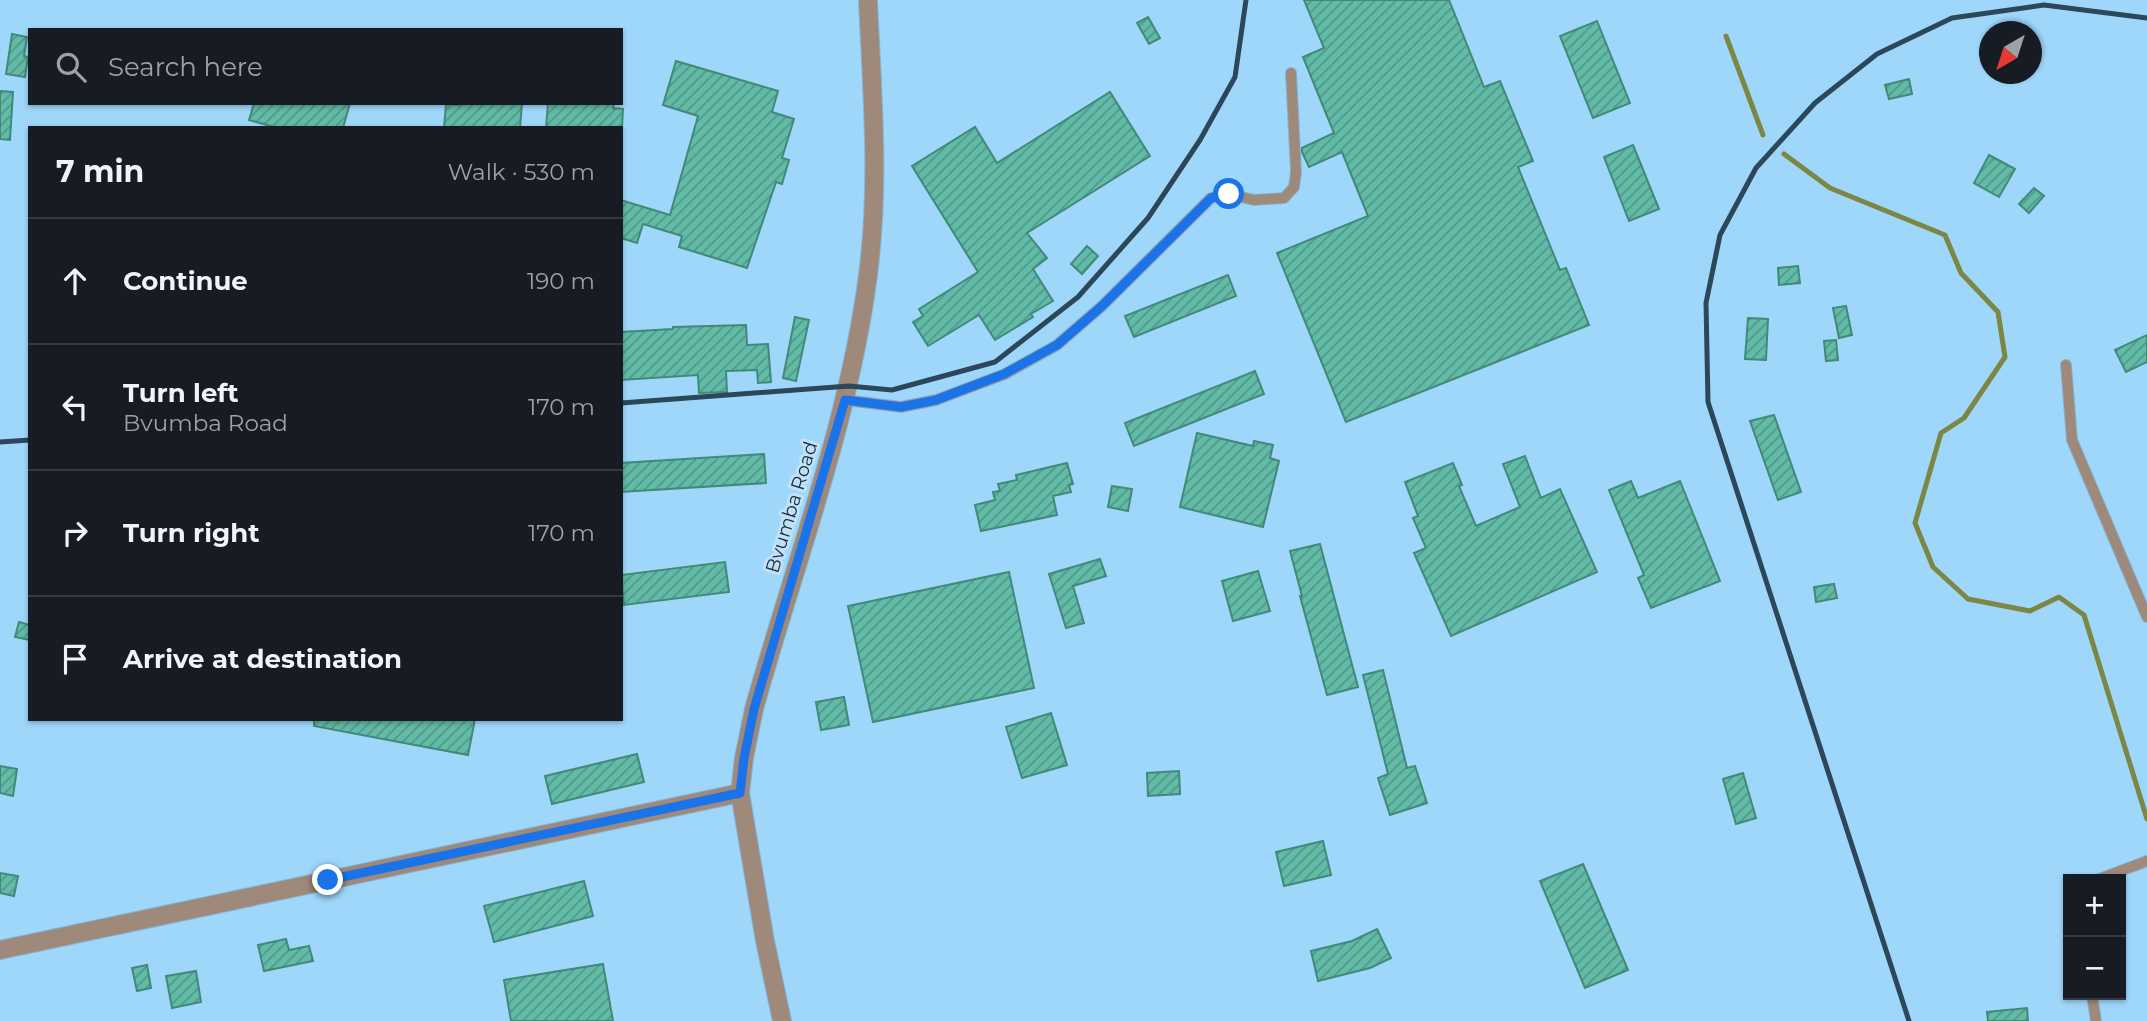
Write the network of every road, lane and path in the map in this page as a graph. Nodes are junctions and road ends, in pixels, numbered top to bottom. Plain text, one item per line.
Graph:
1 (868, 0) edge
2 (1291, 73) dead end
3 (2066, 365) dead end
4 (845, 400) junction
5 (2147, 617) edge
6 (740, 793) junction
7 (2144, 862) edge
8 (2112, 874) edge
9 (0, 950) edge
10 (2093, 1000) edge
11 (782, 1021) edge
12 (2096, 1021) edge

1 - 4 street, Bvumba Road
2 - 4 lane
3 - 5 lane
4 - 6 street, Bvumba Road
6 - 9 street
6 - 11 street, Bvumba Road
7 - 8 lane
10 - 12 lane

